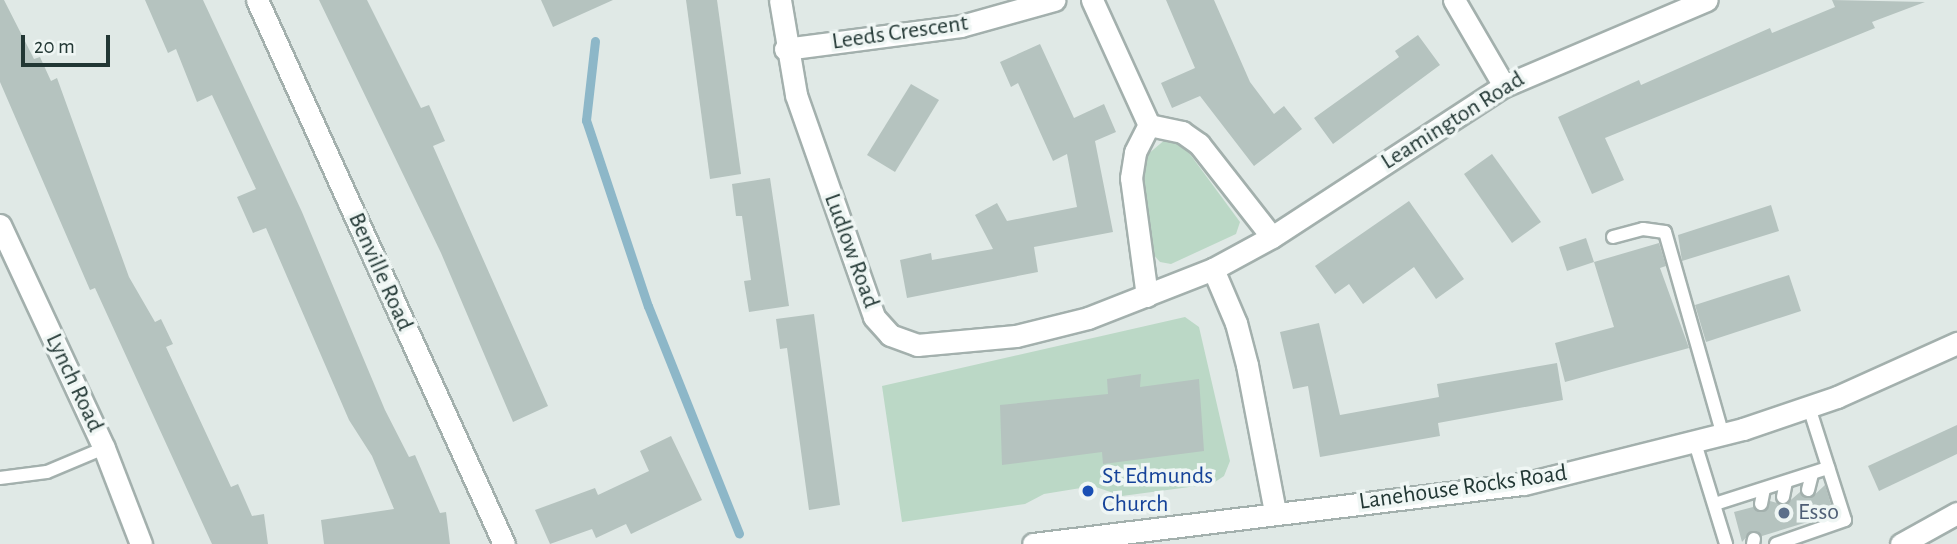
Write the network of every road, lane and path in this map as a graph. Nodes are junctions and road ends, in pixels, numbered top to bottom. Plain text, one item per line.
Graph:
1 (257, 0) edge
2 (780, 0) edge
3 (1054, 0) edge
4 (1092, 0) edge
5 (1454, 0) edge
6 (1707, 0) edge
7 (785, 49) junction
8 (1504, 86) junction
9 (1149, 125) junction
10 (0, 225) edge
11 (1272, 237) junction
12 (1613, 237) dead end
13 (1213, 269) junction
14 (1147, 296) junction
15 (1957, 343) edge
16 (1810, 407) junction
17 (1723, 435) junction
18 (1695, 443) junction
19 (104, 448) junction
20 (1828, 468) junction
21 (1812, 474) junction
22 (0, 478) edge
23 (1786, 482) junction
24 (1764, 489) junction
25 (1808, 490) dead end
26 (1783, 498) dead end
27 (1715, 504) junction
28 (1761, 504) dead end
29 (1275, 512) junction
30 (1957, 513) edge
31 (1117, 537) edge
32 (1775, 540) edge
33 (141, 544) edge
34 (504, 544) edge
35 (1033, 544) edge
36 (1726, 544) edge
37 (1901, 544) edge

1 - 34 street, Benville Road
2 - 7 street, Ludlow Road
3 - 7 street, Leeds Crescent
4 - 9 street
5 - 8 street
6 - 8 street, Leamington Road
7 - 14 street, Ludlow Road
8 - 11 street, Leamington Road
9 - 11 street
9 - 14 street
10 - 19 street, Lynch Road
11 - 13 street, Leamington Road
12 - 17 lane
13 - 14 street, Ludlow Road
13 - 29 street
15 - 16 street, Lanehouse Rocks Road
16 - 17 street, Lanehouse Rocks Road
16 - 20 lane
17 - 18 street, Lanehouse Rocks Road
18 - 27 lane
18 - 29 street, Lanehouse Rocks Road
19 - 22 lane
19 - 33 street, Lynch Road
20 - 21 lane
20 - 32 lane
21 - 23 lane
21 - 25 lane
23 - 24 lane
23 - 26 lane
24 - 27 lane
24 - 28 lane
27 - 36 lane
29 - 31 street, Lanehouse Rocks Road
30 - 37 street
31 - 35 street, Lanehouse Rocks Road

